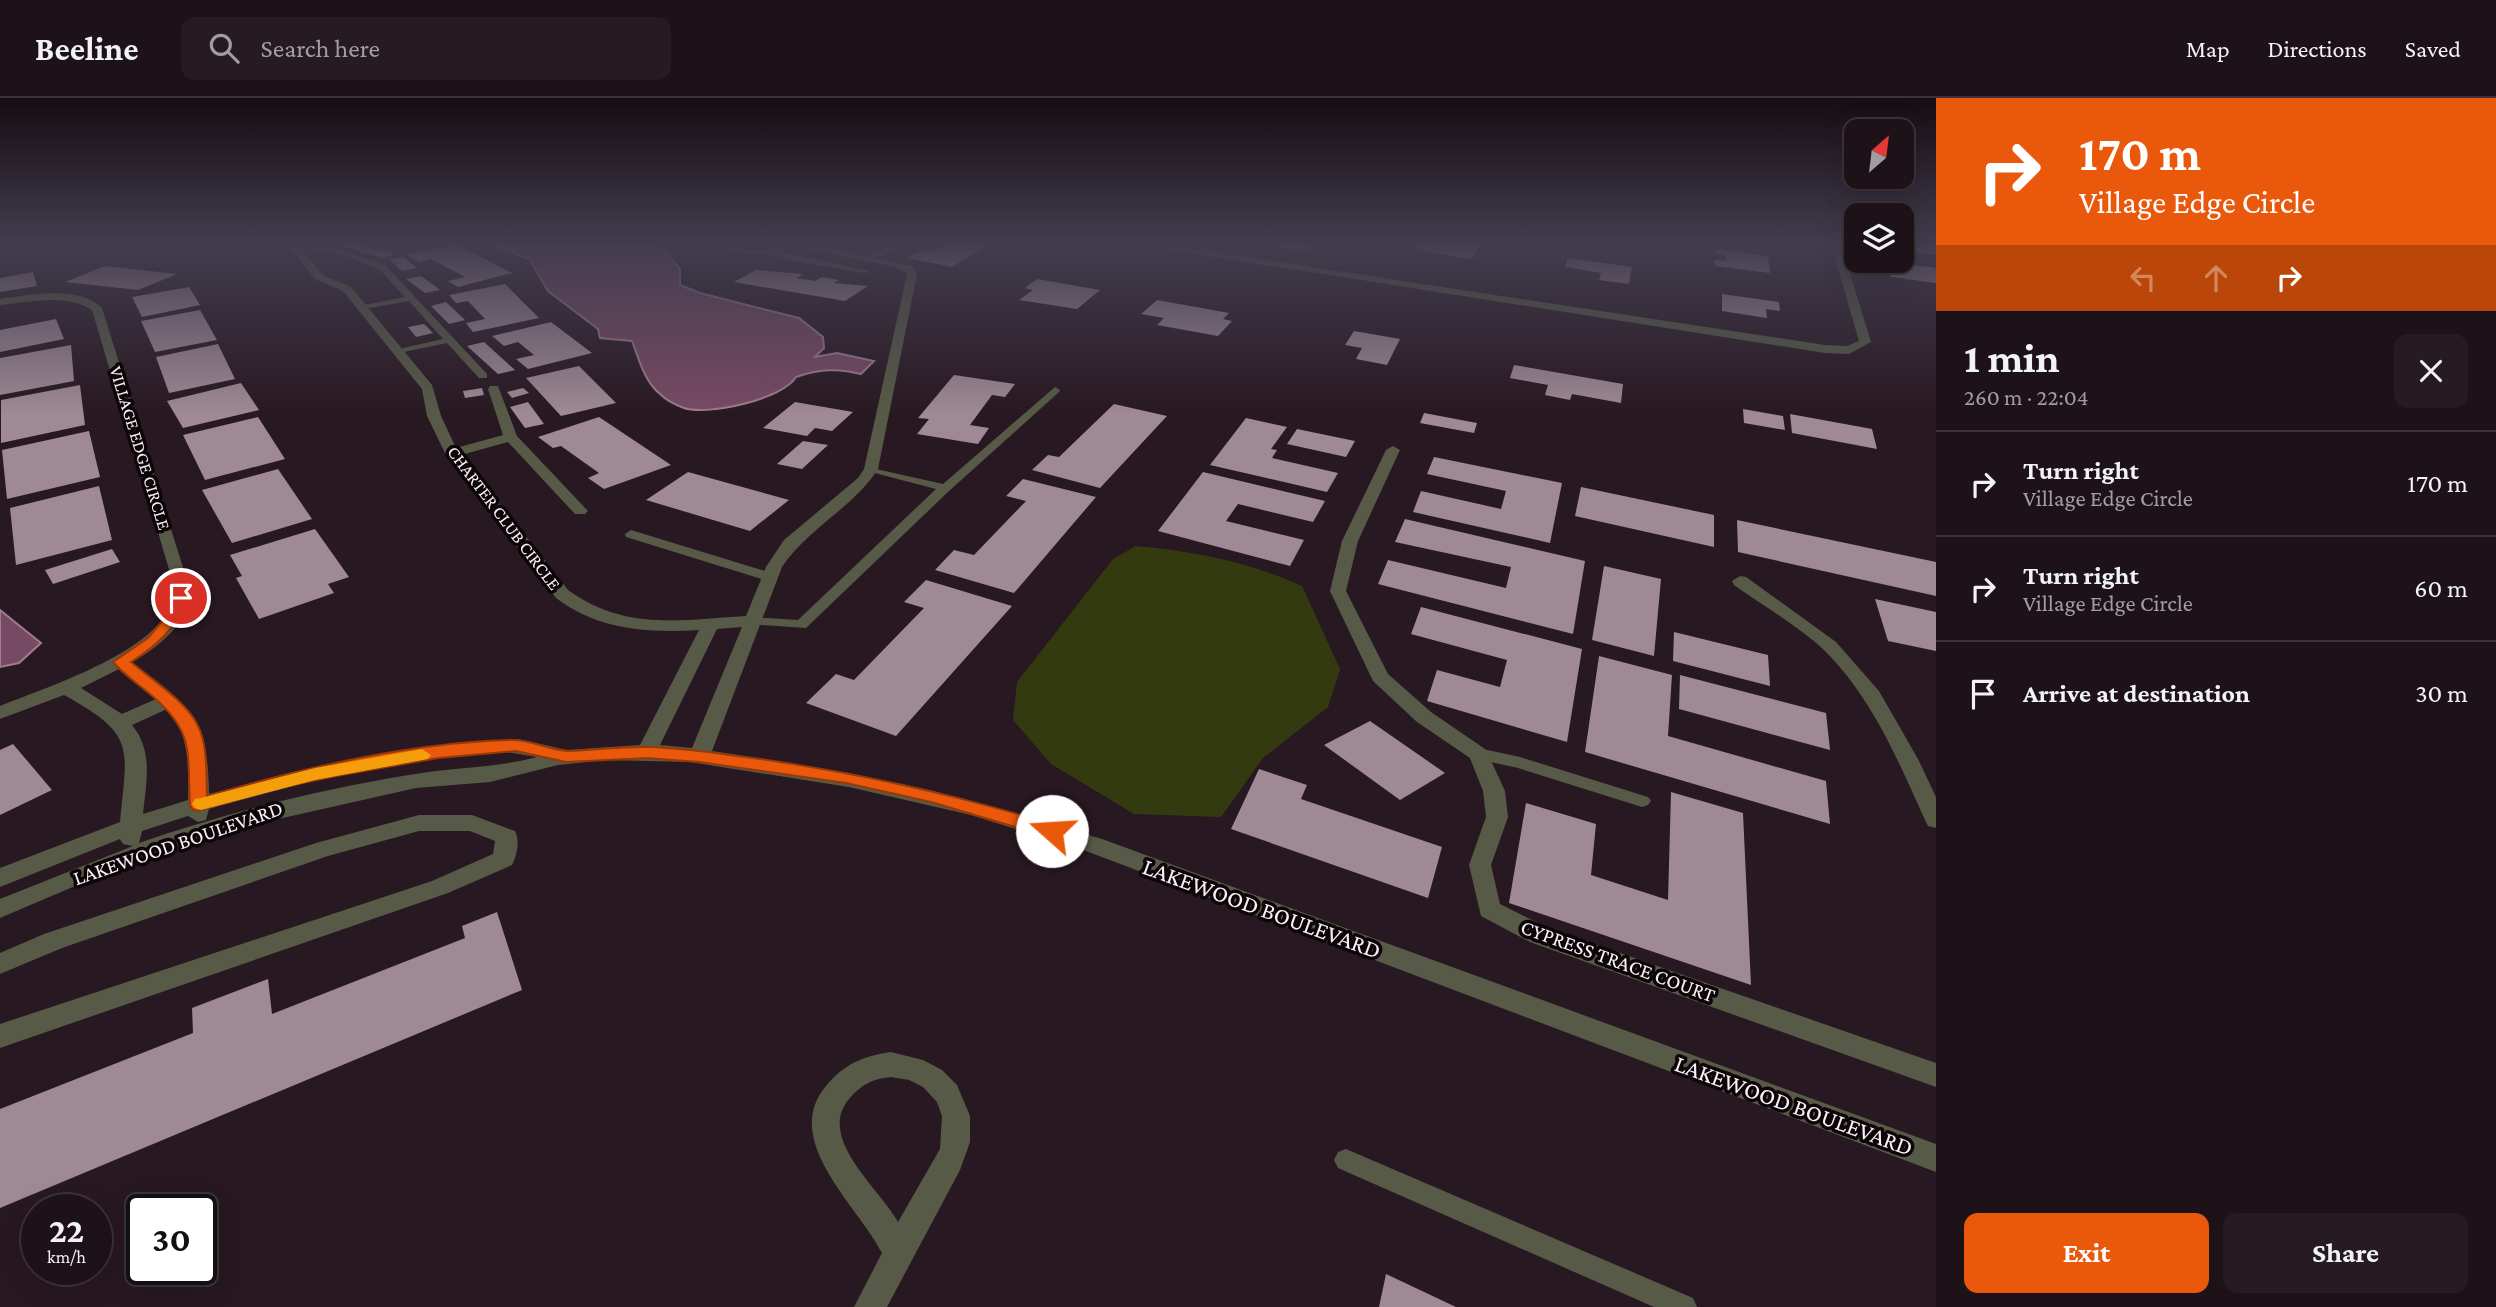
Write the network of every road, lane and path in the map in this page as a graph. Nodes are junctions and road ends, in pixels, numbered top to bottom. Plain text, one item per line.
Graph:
1 (41, 300) edge
2 (82, 300) edge
3 (356, 300) edge
4 (400, 300) edge
5 (414, 300) edge
6 (906, 300) edge
7 (1505, 300) edge
8 (1853, 300) edge
9 (0, 302) edge
10 (362, 308) junction
11 (449, 340) junction
12 (397, 352) junction
13 (484, 376) dead end
14 (494, 389) dead end
15 (1055, 390) dead end
16 (511, 437) junction
17 (1393, 450) dead end
18 (452, 453) junction
19 (871, 469) junction
20 (945, 488) junction
21 (580, 511) dead end
22 (631, 534) dead end
23 (770, 577) junction
24 (1740, 581) dead end
25 (752, 621) junction
26 (711, 623) junction
27 (121, 662) junction
28 (63, 686) junction
29 (169, 701) junction
30 (0, 713) edge
31 (120, 723) junction
32 (647, 752) junction
33 (1478, 754) junction
34 (566, 757) junction
35 (699, 757) junction
36 (1642, 801) dead end
37 (198, 805) junction
38 (1936, 820) edge
39 (131, 827) junction
40 (196, 834) junction
41 (132, 855) junction
42 (0, 878) edge
43 (0, 909) edge
44 (0, 964) edge
45 (0, 1037) edge
46 (1936, 1074) edge
47 (1936, 1158) edge
48 (1346, 1160) dead end
49 (898, 1254) junction
50 (870, 1307) edge
51 (1684, 1307) edge

1 - 9 street, VILLAGE EDGE CIRCLE
2 - 27 street, VILLAGE EDGE CIRCLE
3 - 10 street, CHARTER CLUB CIRCLE
4 - 10 lane
5 - 11 lane
6 - 19 street
7 - 8 street
10 - 12 street, CHARTER CLUB CIRCLE
11 - 12 lane
11 - 13 lane
12 - 18 street, CHARTER CLUB CIRCLE
14 - 16 street
15 - 20 lane
16 - 18 street
16 - 21 street
17 - 33 street
18 - 26 street, CHARTER CLUB CIRCLE
19 - 20 lane
19 - 23 street
20 - 25 lane
22 - 23 lane
23 - 25 street
24 - 38 street
25 - 26 street
25 - 35 street
26 - 32 street
27 - 28 street, VILLAGE EDGE CIRCLE
27 - 29 street
28 - 30 street, VILLAGE EDGE CIRCLE
28 - 31 street
29 - 31 street
29 - 37 street
31 - 39 street
32 - 34 street, LAKEWOOD BOULEVARD
32 - 35 street, LAKEWOOD BOULEVARD
33 - 36 lane
33 - 46 street, CYPRESS TRACE COURT
34 - 37 street, LAKEWOOD BOULEVARD
34 - 40 street, LAKEWOOD BOULEVARD
35 - 47 street, LAKEWOOD BOULEVARD
37 - 39 street, LAKEWOOD BOULEVARD
37 - 40 street
39 - 41 street
39 - 42 street, LAKEWOOD BOULEVARD
40 - 41 street, LAKEWOOD BOULEVARD
41 - 43 street, LAKEWOOD BOULEVARD
44 - 45 street
48 - 51 lane
49 - 49 street
49 - 50 street

